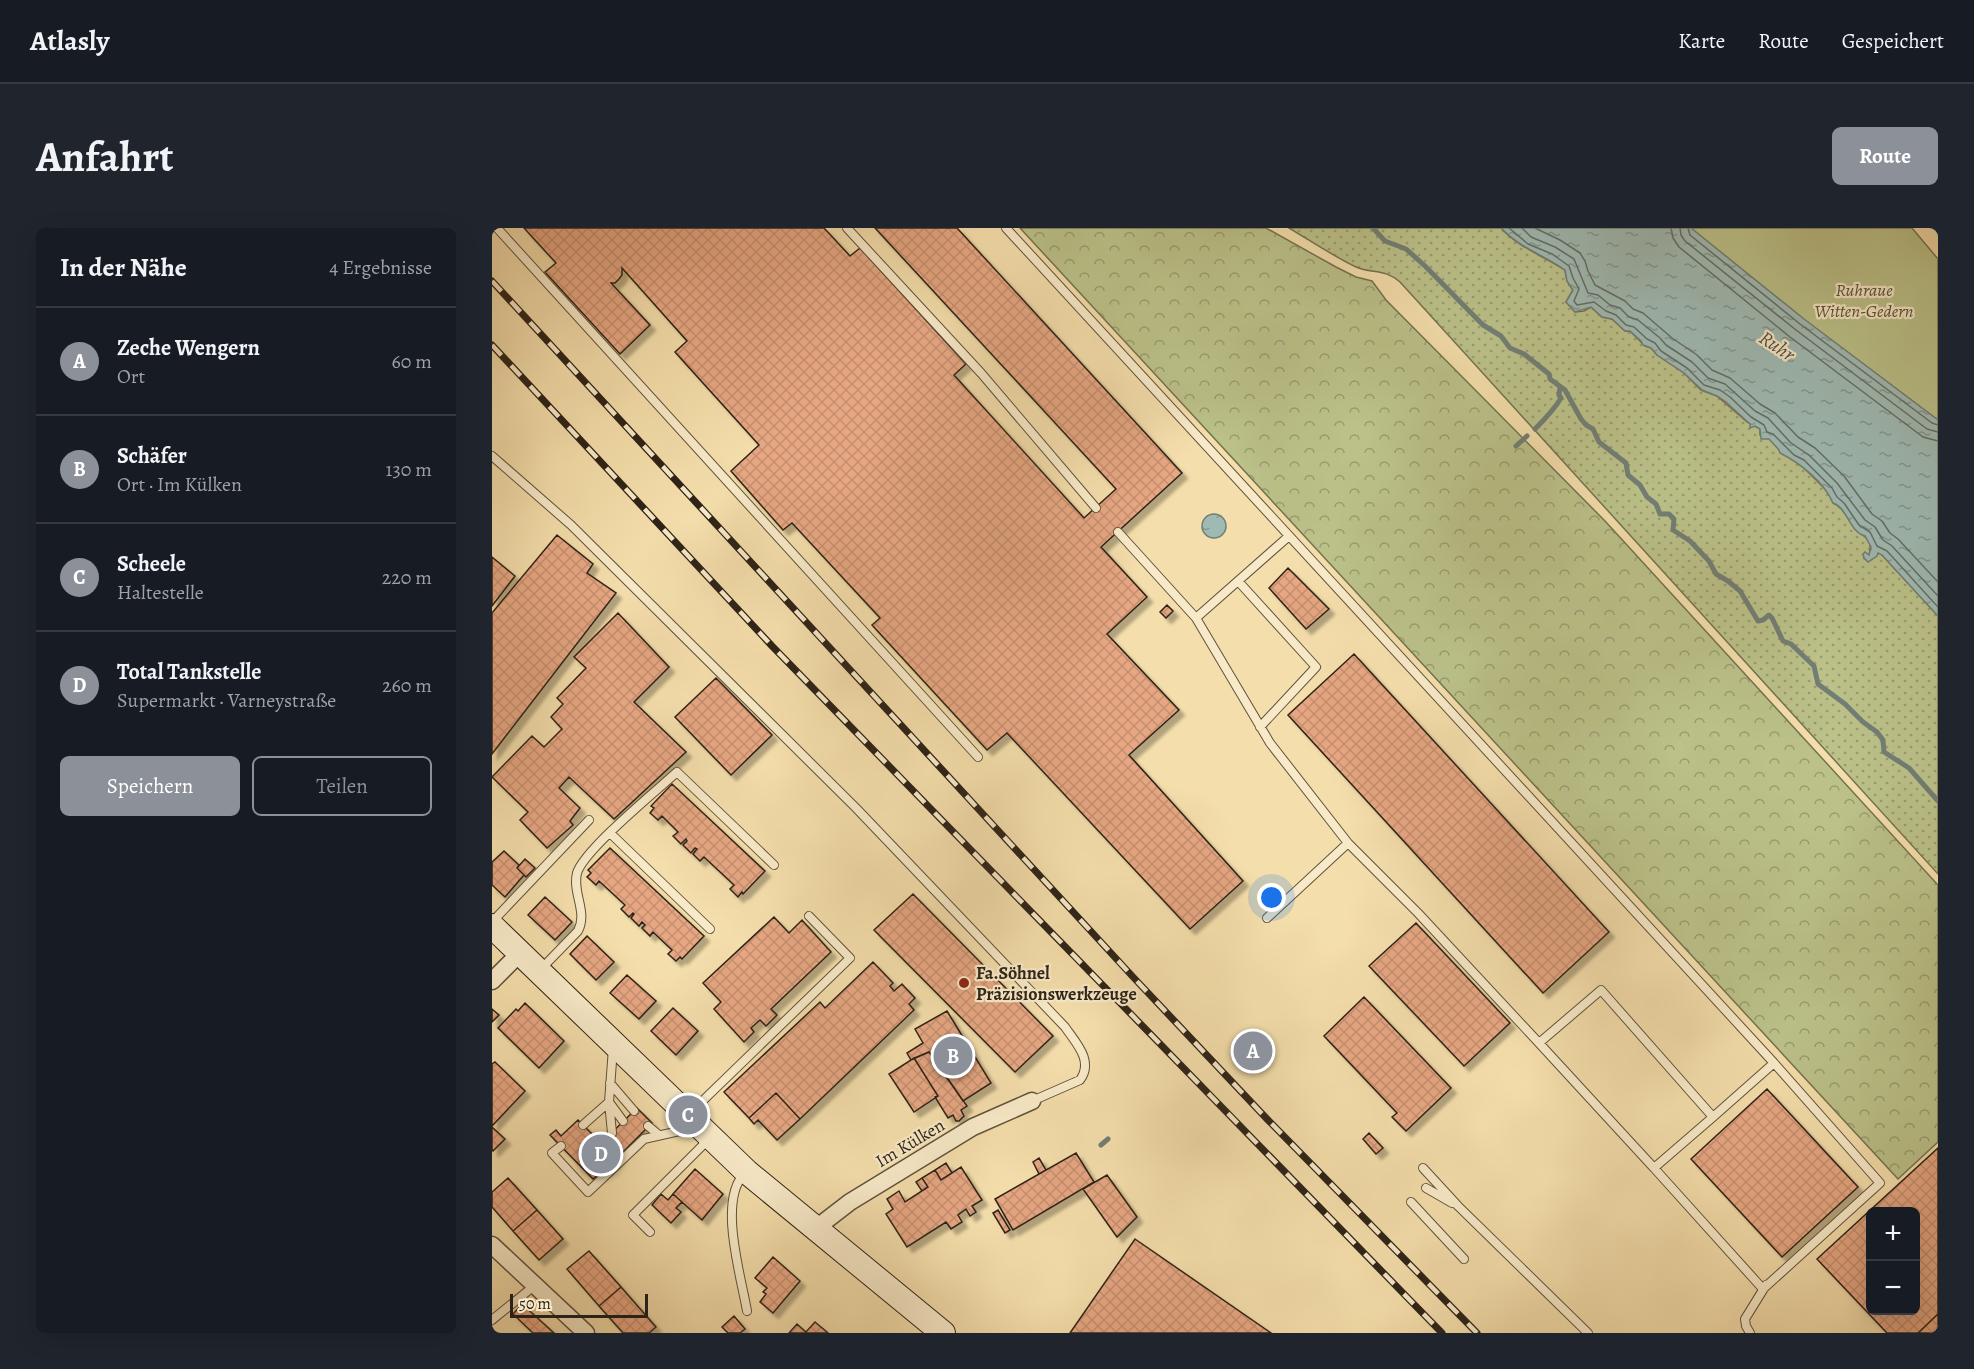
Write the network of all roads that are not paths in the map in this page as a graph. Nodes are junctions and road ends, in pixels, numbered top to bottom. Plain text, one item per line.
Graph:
1 (497, 228) edge
2 (847, 228) edge
3 (1006, 228) edge
4 (492, 456) edge
5 (1096, 508) dead end
6 (1118, 532) dead end
7 (1288, 536) junction
8 (1238, 580) junction
9 (1196, 618) junction
10 (1260, 727) junction
11 (978, 757) dead end
12 (589, 820) dead end
13 (610, 833) junction
14 (1348, 843) junction
15 (774, 865) dead end
16 (808, 916) dead end
17 (1267, 918) dead end
18 (492, 924) edge
19 (710, 929) dead end
20 (520, 953) junction
21 (540, 971) junction
22 (492, 981) edge
23 (613, 1042) junction
24 (1539, 1043) junction
25 (1774, 1063) junction
26 (610, 1083) junction
27 (1032, 1101) joint
28 (609, 1102) junction
29 (634, 1111) dead end
30 (1713, 1117) junction
31 (623, 1121) dead end
32 (584, 1125) dead end
33 (648, 1126) dead end
34 (700, 1126) junction
35 (612, 1132) dead end
36 (659, 1135) junction
37 (561, 1146) dead end
38 (1424, 1168) dead end
39 (1654, 1168) junction
40 (747, 1172) junction
41 (1426, 1188) dead end
42 (1412, 1202) dead end
43 (1458, 1206) junction
44 (815, 1229) junction
45 (650, 1232) dead end
46 (492, 1245) edge
47 (1464, 1259) dead end
48 (534, 1286) junction
49 (1765, 1287) junction
50 (747, 1311) dead end
51 (492, 1320) edge
52 (586, 1333) edge
53 (943, 1333) edge
54 (1588, 1333) edge
55 (1750, 1333) edge

1 - 11 lane
2 - 5 lane
3 - 7 lane
4 - 27 lane
6 - 9 lane
7 - 8 lane
7 - 25 lane
8 - 9 lane
8 - 10 lane
9 - 10 lane
10 - 14 lane
12 - 18 lane
13 - 15 lane
13 - 19 lane
13 - 21 lane
14 - 17 lane
14 - 24 lane
16 - 34 lane
18 - 20 main road
20 - 21 main road
20 - 22 street
21 - 23 main road
23 - 26 lane
23 - 34 main road
24 - 30 lane
24 - 39 lane
25 - 30 lane
25 - 49 lane
26 - 28 lane
26 - 29 lane
27 - 44 street, Im Külken
28 - 31 lane
28 - 32 lane
28 - 35 lane
30 - 39 lane
33 - 36 lane
34 - 36 lane
34 - 40 main road
34 - 45 lane
36 - 37 lane
38 - 43 lane
39 - 49 lane
40 - 44 main road
40 - 50 lane
41 - 43 lane
42 - 47 lane
43 - 54 lane
44 - 53 main road
46 - 48 street
48 - 51 lane
48 - 52 street
49 - 55 lane

